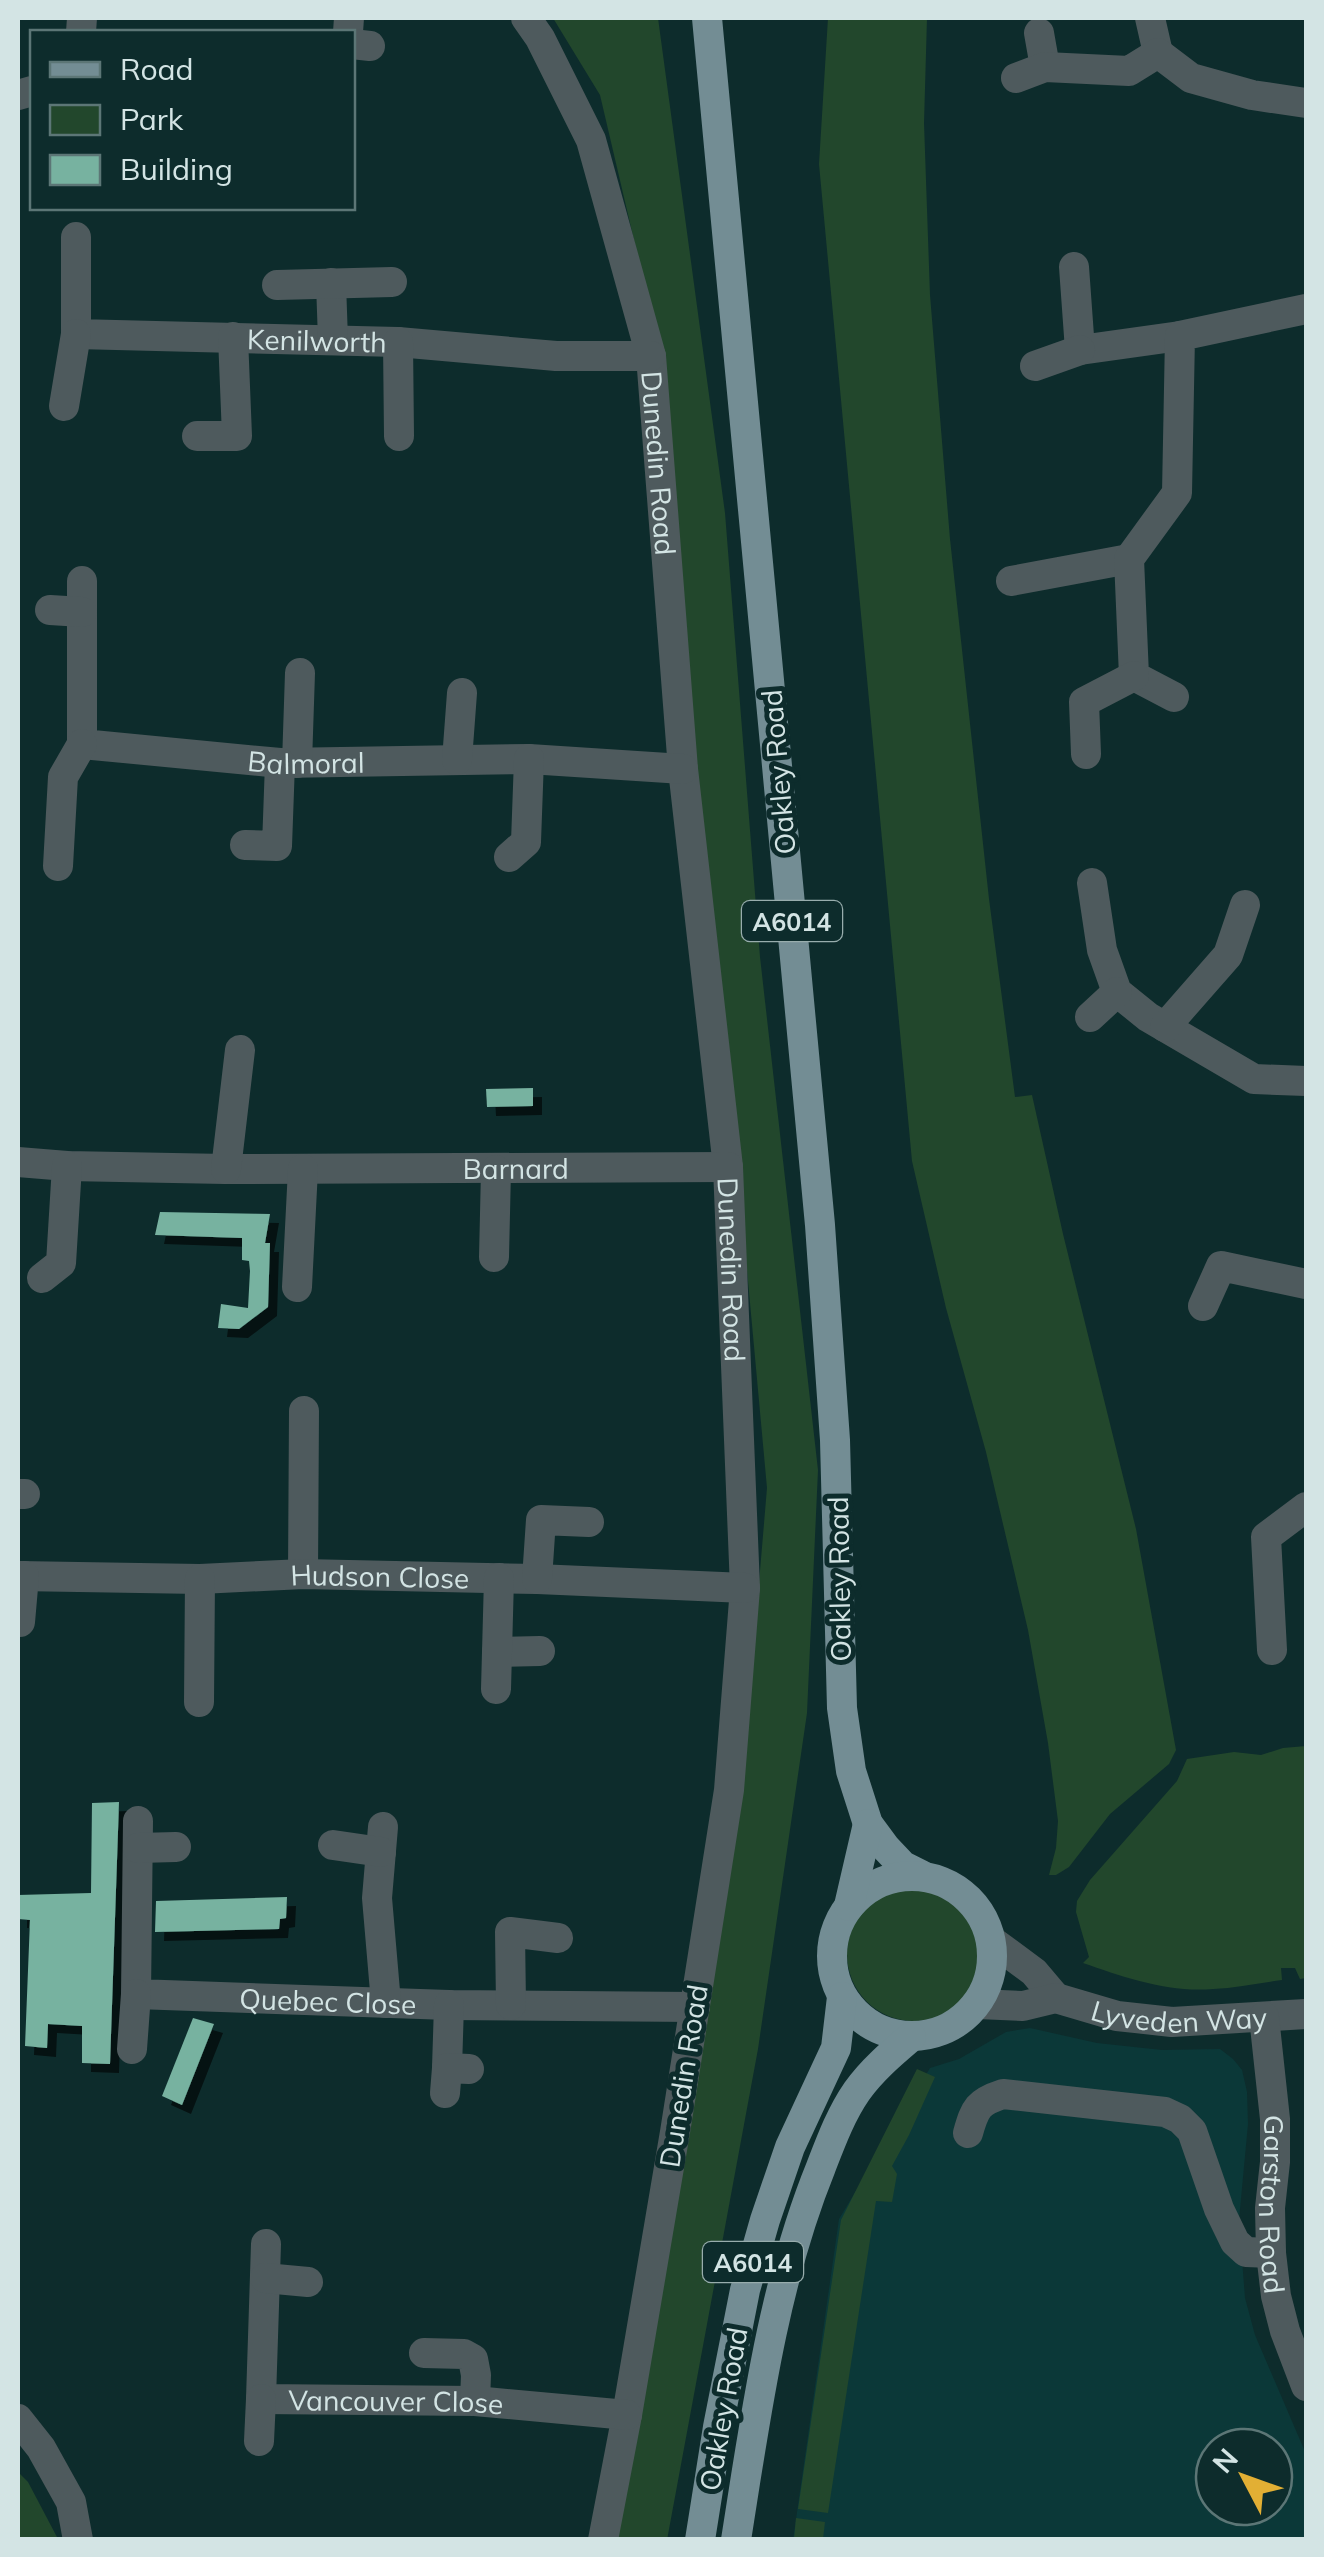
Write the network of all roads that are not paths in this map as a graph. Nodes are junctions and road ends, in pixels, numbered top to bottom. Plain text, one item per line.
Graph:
1 (526, 18) edge
2 (706, 18) edge
3 (1150, 18) edge
4 (1039, 33) dead end
5 (1158, 52) junction
6 (1045, 68) junction
7 (1016, 78) dead end
8 (1306, 103) edge
9 (76, 237) dead end
10 (1074, 267) dead end
11 (392, 282) dead end
12 (331, 283) junction
13 (277, 284) dead end
14 (1306, 309) edge
15 (76, 334) junction
16 (1180, 336) junction
17 (233, 337) junction
18 (333, 340) junction
19 (398, 342) junction
20 (1080, 350) junction
21 (651, 356) junction
22 (1034, 366) dead end
23 (64, 406) dead end
24 (196, 436) dead end
25 (399, 436) dead end
26 (1129, 559) junction
27 (82, 581) dead end
28 (1011, 582) dead end
29 (50, 610) dead end
30 (82, 612) junction
31 (300, 673) dead end
32 (1134, 676) junction
33 (462, 692) dead end
34 (1174, 696) dead end
35 (82, 744) junction
36 (1086, 754) dead end
37 (528, 759) junction
38 (457, 760) junction
39 (289, 763) junction
40 (683, 769) junction
41 (245, 844) dead end
42 (509, 856) dead end
43 (58, 866) dead end
44 (1092, 883) dead end
45 (1245, 905) dead end
46 (1117, 992) junction
47 (1090, 1017) dead end
48 (1165, 1027) junction
49 (240, 1050) dead end
50 (1306, 1081) edge
51 (18, 1162) edge
52 (67, 1166) junction
53 (728, 1168) junction
54 (303, 1169) junction
55 (226, 1170) junction
56 (496, 1170) junction
57 (494, 1256) dead end
58 (42, 1278) dead end
59 (1306, 1284) edge
60 (297, 1287) dead end
61 (1203, 1306) dead end
62 (304, 1411) dead end
63 (1306, 1507) edge
64 (589, 1522) dead end
65 (304, 1574) junction
66 (20, 1576) edge
67 (200, 1578) junction
68 (499, 1578) junction
69 (537, 1579) junction
70 (745, 1588) junction
71 (20, 1622) dead end
72 (1272, 1650) dead end
73 (540, 1651) dead end
74 (497, 1652) junction
75 (496, 1689) dead end
76 (199, 1702) dead end
77 (868, 1824) junction
78 (333, 1845) dead end
79 (176, 1847) dead end
80 (921, 1875) junction
81 (849, 1906) junction
82 (558, 1938) dead end
83 (992, 1941) junction
84 (136, 1994) junction
85 (842, 1996) junction
86 (1056, 1998) junction
87 (386, 2003) junction
88 (978, 2004) junction
89 (449, 2005) junction
90 (511, 2005) junction
91 (694, 2007) junction
92 (1306, 2014) edge
93 (1264, 2018) junction
94 (911, 2037) junction
95 (132, 2049) dead end
96 (454, 2077) dead end
97 (968, 2133) dead end
98 (266, 2244) dead end
99 (1271, 2253) junction
100 (265, 2278) junction
101 (308, 2282) dead end
102 (424, 2352) dead end
103 (1306, 2386) edge
104 (261, 2399) junction
105 (476, 2400) junction
106 (627, 2415) junction
107 (18, 2419) edge
108 (258, 2442) dead end
109 (78, 2540) edge
110 (603, 2540) edge
111 (700, 2540) edge
112 (736, 2540) edge

1 - 21 street, Dunedin Road
2 - 77 main road, Oakley Road / A6014
3 - 5 street
4 - 6 street
5 - 6 street
5 - 8 street
6 - 7 street
9 - 15 street
10 - 20 street
11 - 12 street
12 - 13 street
12 - 18 street
14 - 16 street
15 - 17 street, Kenilworth
15 - 23 street
16 - 20 street
16 - 26 street
17 - 18 street, Kenilworth
17 - 24 street
18 - 19 street, Kenilworth
19 - 21 street, Kenilworth
19 - 25 street
20 - 22 street
21 - 40 street, Dunedin Road
26 - 28 street
26 - 32 street
27 - 30 street
29 - 30 street
30 - 35 street
31 - 39 street
32 - 34 street
32 - 36 street
33 - 38 street
35 - 39 street, Balmoral
35 - 43 street
37 - 38 street, Balmoral
37 - 40 street, Balmoral
37 - 42 street
38 - 39 street, Balmoral
39 - 41 street
40 - 53 street, Dunedin Road
44 - 46 street
45 - 48 street
46 - 47 street
46 - 48 street
48 - 50 street
49 - 55 street
51 - 52 street, Barnard
52 - 55 street, Barnard
52 - 58 street
53 - 56 street, Barnard
53 - 70 street, Dunedin Road
54 - 55 street, Barnard
54 - 56 street, Barnard
54 - 60 street
56 - 57 street
59 - 61 street
62 - 65 street
63 - 72 street
64 - 69 street
65 - 67 street, Hudson Close
65 - 68 street, Hudson Close
66 - 67 street, Hudson Close
66 - 71 street
67 - 76 street
68 - 69 street, Hudson Close
68 - 74 street
69 - 70 street, Hudson Close
70 - 91 street, Dunedin Road
73 - 74 street
74 - 75 street
77 - 80 main road, Oakley Road
77 - 81 main road
78 - 87 street
79 - 84 street
80 - 81 main road
80 - 83 main road
81 - 85 main road
82 - 90 street
83 - 86 street, Lyveden Way
83 - 88 main road
84 - 87 street, Quebec Close
84 - 95 street
85 - 94 main road
85 - 111 main road, Oakley Road / A6014
86 - 88 street, Lyveden Way
86 - 93 street, Lyveden Way
87 - 89 street, Quebec Close
88 - 94 main road
89 - 90 street, Quebec Close
89 - 96 street
90 - 91 street, Quebec Close
91 - 106 street, Dunedin Road
92 - 93 street, Lyveden Way
93 - 99 street, Garston Road
94 - 112 main road, Oakley Road / A6014
97 - 99 street
98 - 100 street, Vancouver Close
99 - 103 street, Garston Road
100 - 101 street
100 - 104 street, Vancouver Close
102 - 105 street
104 - 105 street, Vancouver Close
104 - 108 street
105 - 106 street, Vancouver Close
106 - 110 street, Dunedin Road
107 - 109 street

